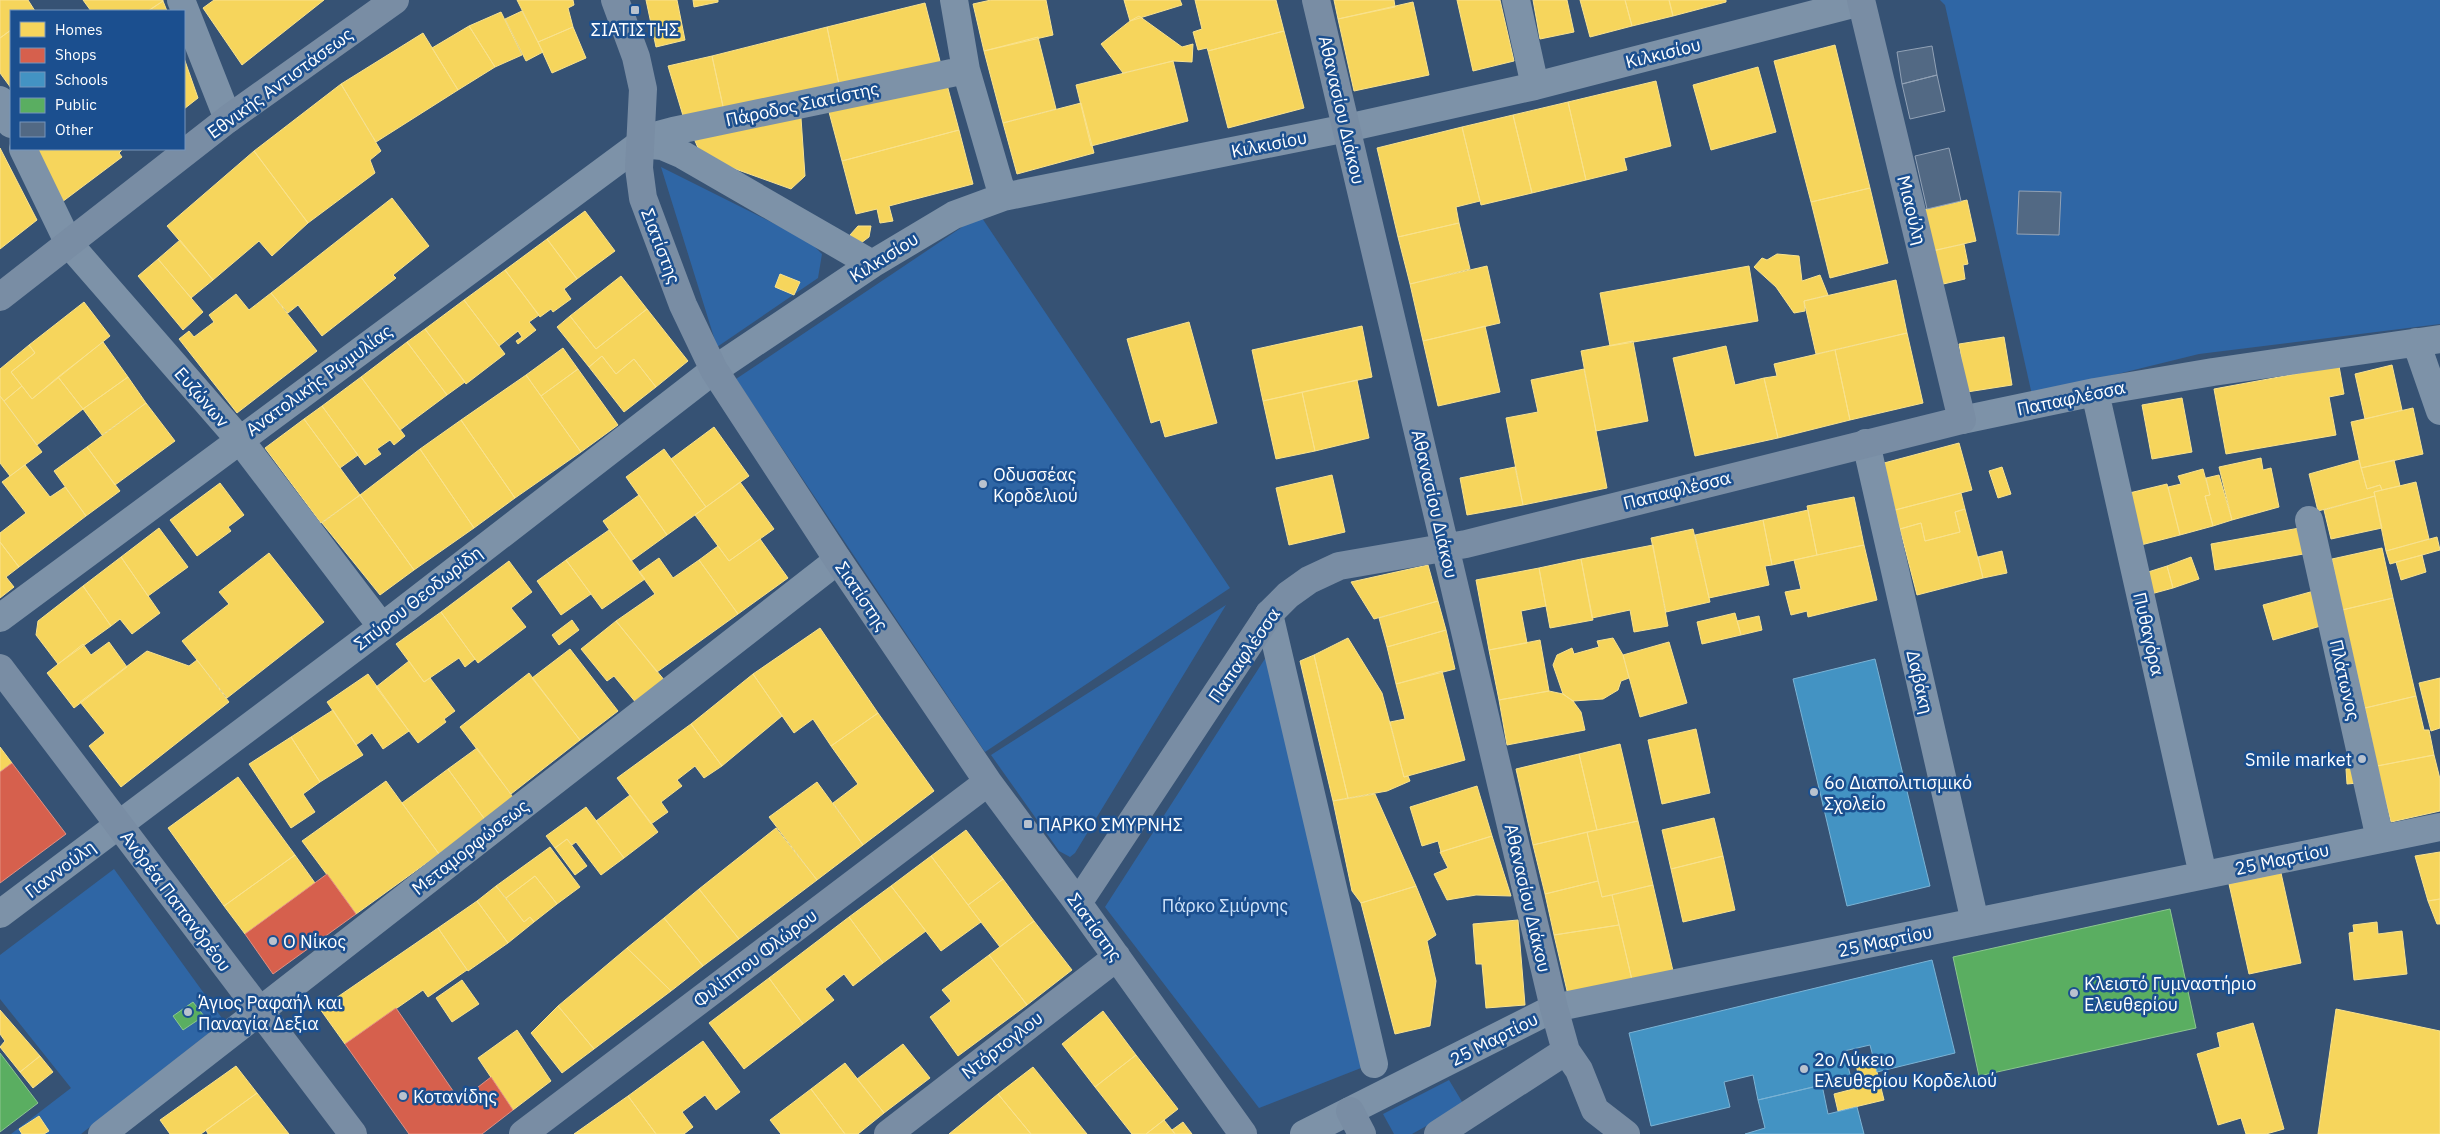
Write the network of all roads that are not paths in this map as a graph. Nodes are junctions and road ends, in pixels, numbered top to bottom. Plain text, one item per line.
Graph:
1 (395, 0) edge
2 (615, 0) edge
3 (954, 0) edge
4 (1316, 0) edge
5 (1516, 0) edge
6 (1861, 1) edge
7 (185, 10) edge
8 (966, 70) junction
9 (1535, 86) junction
10 (0, 100) edge
11 (228, 118) junction
12 (10, 122) edge
13 (1347, 128) junction
14 (640, 144) junction
15 (23, 150) edge
16 (1003, 197) junction
17 (69, 244) junction
18 (872, 264) junction
19 (0, 297) edge
20 (2428, 341) edge
21 (714, 370) junction
22 (2094, 392) junction
23 (2440, 410) edge
24 (1962, 420) junction
25 (238, 439) junction
26 (1866, 443) junction
27 (2309, 520) dead end
28 (1446, 547) junction
29 (838, 560) junction
30 (1269, 614) junction
31 (0, 618) edge
32 (382, 627) junction
33 (0, 668) edge
34 (988, 782) junction
35 (119, 824) junction
36 (2440, 827) edge
37 (2380, 839) junction
38 (2203, 875) junction
39 (1078, 903) junction
40 (0, 914) edge
41 (1975, 922) junction
42 (1117, 957) junction
43 (1554, 1008) junction
44 (259, 1012) junction
45 (1566, 1051) junction
46 (1374, 1064) dead end
47 (1599, 1122) edge
48 (1356, 1123) edge
49 (102, 1134) edge
50 (353, 1134) edge
51 (523, 1134) edge
52 (888, 1134) edge
53 (1243, 1134) edge
54 (1304, 1134) edge
55 (1438, 1134) edge
56 (1626, 1134) edge

1 - 11 street, Εθνικής Αντιστάσεως
2 - 14 street, Σιατίστης
3 - 8 street
4 - 13 street, Αθανασίου Διάκου
5 - 9 street
6 - 9 street, Κιλκισίου
6 - 24 street, Μιαούλη
7 - 11 street
8 - 14 street, Πάροδος Σιατίστης
8 - 16 street
9 - 13 street, Κιλκισίου
10 - 12 street
11 - 17 street, Εθνικής Αντιστάσεως
13 - 16 street, Κιλκισίου
13 - 28 street, Αθανασίου Διάκου
14 - 18 street
14 - 21 street, Σιατίστης
14 - 25 street, Ανατολικής Ρωμυλίας
15 - 17 street, Ευζώνων
16 - 18 street, Κιλκισίου
17 - 19 street, Εθνικής Αντιστάσεως
17 - 25 street, Ευζώνων
18 - 21 street, Κιλκισίου
20 - 22 street, Παπαφλέσσα
20 - 23 street
21 - 29 street, Σιατίστης
21 - 32 street, Σπύρου Θεοδωρίδη
22 - 24 street, Παπαφλέσσα
22 - 38 street, Πυθαγόρα
24 - 26 street, Παπαφλέσσα
25 - 31 street, Ανατολικής Ρωμυλίας
25 - 32 street, Ευζώνων
26 - 28 street, Παπαφλέσσα
26 - 41 street, Δαβάκη
27 - 37 street, Πλάτωνος
28 - 30 street, Παπαφλέσσα
28 - 43 street, Αθανασίου Διάκου
29 - 34 street, Σιατίστης
29 - 44 street, Μεταμορφώσεως
30 - 39 street, Παπαφλέσσα
30 - 46 street
32 - 35 street, Σπύρου Θεοδωρίδη
33 - 35 street, Ανδρέα Παπανδρέου
34 - 39 street, Σιατίστης
34 - 51 street, Φιλίππου Φλώρου
35 - 40 street, Γιαννούλη
35 - 44 street, Ανδρέα Παπανδρέου
36 - 37 street, 25 Μαρτίου
37 - 38 street, 25 Μαρτίου
38 - 41 street, 25 Μαρτίου
39 - 42 street, Σιατίστης
41 - 43 street, 25 Μαρτίου
42 - 52 street, Ντόρτογλου
42 - 53 street, Σιατίστης
43 - 45 street, Αθανασίου Διάκου
43 - 48 street, 25 Μαρτίου
44 - 49 street, Μεταμορφώσεως
44 - 50 street, Ανδρέα Παπανδρέου
45 - 47 street, Αθανασίου Διάκου
45 - 55 street
47 - 56 street
48 - 54 street, 25 Μαρτίου

